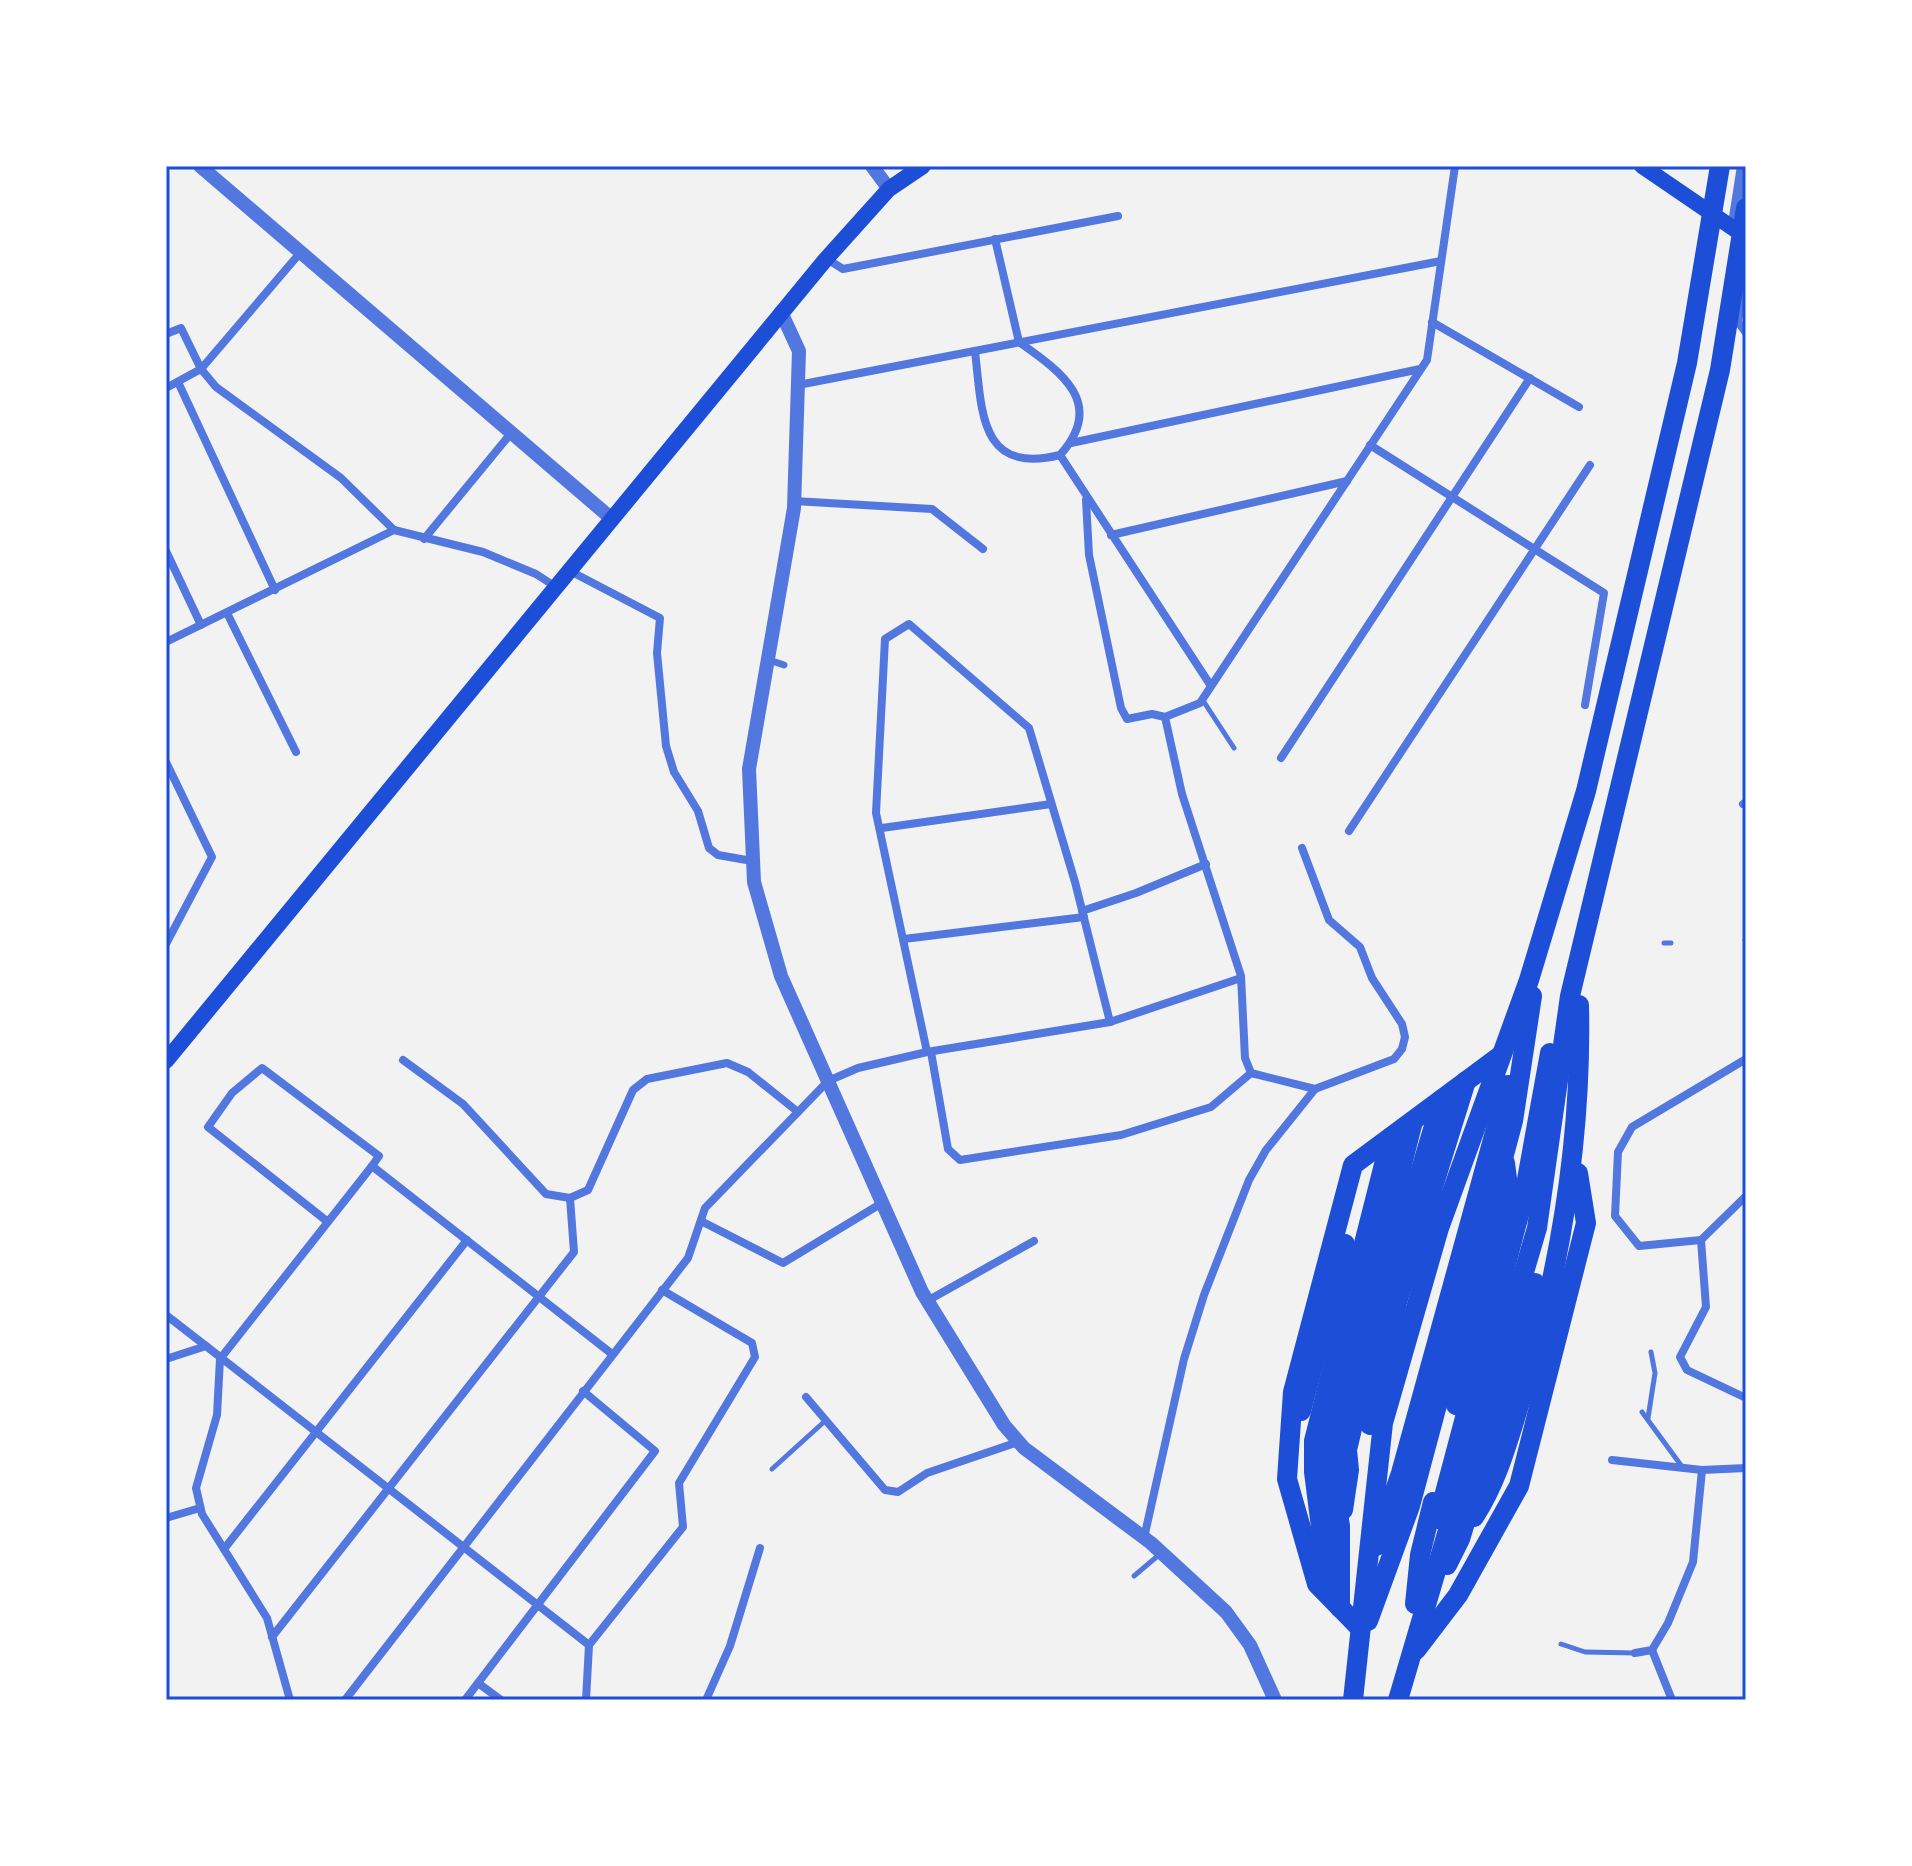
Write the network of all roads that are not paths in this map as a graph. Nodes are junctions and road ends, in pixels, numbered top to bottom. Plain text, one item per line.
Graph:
1 (200, 166) edge
2 (872, 166) edge
3 (923, 166) edge
4 (1455, 166) edge
5 (1642, 166) edge
6 (1720, 166) edge
7 (1744, 166) edge
8 (889, 189) junction
9 (1746, 208) edge
10 (1118, 216) dead end
11 (1740, 233) edge
12 (995, 239) junction
13 (300, 253) junction
14 (826, 259) junction
15 (1441, 261) junction
16 (1746, 271) edge
17 (781, 312) junction
18 (1432, 322) junction
19 (1746, 333) edge
20 (166, 334) edge
21 (1019, 342) junction
22 (975, 351) junction
23 (201, 369) junction
24 (1420, 369) junction
25 (1530, 378) junction
26 (178, 382) junction
27 (798, 385) junction
28 (166, 388) edge
29 (1579, 407) dead end
30 (512, 432) junction
31 (1071, 443) junction
32 (1370, 445) junction
33 (1060, 455) junction
34 (1590, 465) dead end
35 (1347, 481) junction
36 (1453, 497) junction
37 (1086, 499) junction
38 (794, 501) junction
39 (612, 519) junction
40 (394, 530) junction
41 (1111, 535) junction
42 (424, 539) junction
43 (983, 549) dead end
44 (1534, 549) junction
45 (166, 551) edge
46 (570, 571) junction
47 (556, 588) junction
48 (275, 590) junction
49 (227, 613) junction
50 (201, 625) junction
51 (166, 642) edge
52 (767, 659) junction
53 (784, 665) dead end
54 (1211, 686) junction
55 (1202, 699) junction
56 (1585, 705) dead end
57 (1165, 717) junction
58 (1234, 748) dead end
59 (296, 752) dead end
60 (1281, 758) dead end
61 (166, 762) edge
62 (170, 783) edge
63 (1051, 804) junction
64 (882, 828) junction
65 (1349, 831) dead end
66 (1302, 848) dead end
67 (752, 861) junction
68 (1206, 864) junction
69 (1083, 914) junction
70 (904, 939) junction
71 (166, 944) edge
72 (1540, 948) junction
73 (1241, 978) junction
74 (1574, 990) junction
75 (1110, 1022) junction
76 (1524, 1045) junction
77 (929, 1052) junction
78 (1500, 1056) junction
79 (1746, 1059) edge
80 (403, 1060) dead end
81 (166, 1061) edge
82 (1251, 1073) junction
83 (828, 1081) junction
84 (1466, 1081) junction
85 (1489, 1087) junction
86 (1315, 1089) junction
87 (1442, 1099) junction
88 (798, 1112) junction
89 (1413, 1121) junction
90 (1391, 1137) junction
91 (1573, 1145) junction
92 (1504, 1155) junction
93 (372, 1166) junction
94 (1746, 1196) edge
95 (570, 1198) junction
96 (882, 1203) junction
97 (701, 1221) junction
98 (328, 1222) junction
99 (467, 1240) junction
100 (1701, 1240) junction
101 (1034, 1241) dead end
102 (662, 1290) junction
103 (541, 1298) junction
104 (927, 1301) junction
105 (166, 1315) edge
106 (206, 1346) junction
107 (1651, 1352) dead end
108 (612, 1354) junction
109 (166, 1359) edge
110 (220, 1359) junction
111 (583, 1391) junction
112 (806, 1397) dead end
113 (1746, 1398) edge
114 (1642, 1412) dead end
115 (1647, 1419) junction
116 (825, 1421) junction
117 (316, 1432) junction
118 (1018, 1442) junction
119 (1612, 1460) dead end
120 (1746, 1468) edge
121 (772, 1469) dead end
122 (1684, 1469) junction
123 (1702, 1470) junction
124 (391, 1490) junction
125 (200, 1508) junction
126 (166, 1518) edge
127 (1385, 1521) junction
128 (1340, 1526) junction
129 (1144, 1538) junction
130 (1460, 1539) junction
131 (463, 1546) junction
132 (760, 1548) dead end
133 (224, 1549) junction
134 (1162, 1552) junction
135 (1134, 1576) dead end
136 (1363, 1584) junction
137 (537, 1604) junction
138 (1419, 1609) junction
139 (1348, 1619) junction
140 (272, 1637) junction
141 (1561, 1644) dead end
142 (589, 1645) junction
143 (1652, 1650) junction
144 (1635, 1653) joint
145 (1407, 1663) junction
146 (478, 1683) junction
147 (290, 1700) edge
148 (345, 1700) edge
149 (465, 1700) edge
150 (501, 1700) edge
151 (586, 1700) edge
152 (706, 1700) edge
153 (1275, 1700) edge
154 (1353, 1700) edge
155 (1398, 1700) edge
156 (1672, 1700) edge

1 - 13 street
2 - 8 street
3 - 8 main road
4 - 15 street
5 - 11 main road
6 - 72 highway
7 - 11 street
8 - 14 main road
9 - 74 highway
10 - 12 street
12 - 14 street
12 - 21 street
13 - 23 street
13 - 30 street
14 - 17 main road
15 - 18 street
15 - 21 street
16 - 19 street
17 - 27 street
17 - 39 main road
18 - 24 street
18 - 25 street
20 - 23 street
21 - 22 street
21 - 31 street
22 - 27 street
22 - 33 street
23 - 26 street
23 - 40 street
24 - 31 street
24 - 32 street
25 - 29 street
25 - 36 street
26 - 28 street
26 - 48 street
27 - 38 street
30 - 39 street
30 - 42 street
31 - 33 street
32 - 35 street
32 - 36 street
33 - 37 street
34 - 44 street
35 - 41 street
35 - 54 street
36 - 44 street
36 - 60 street
37 - 41 street
37 - 57 street
38 - 43 street
38 - 52 street
39 - 46 main road
40 - 42 street
40 - 48 street
41 - 54 street
42 - 47 street
44 - 56 street
44 - 65 street
45 - 50 street
46 - 47 main road
46 - 67 street
47 - 81 main road
48 - 49 street
49 - 50 street
49 - 59 street
50 - 51 street
52 - 53 street
52 - 67 street
54 - 55 street
55 - 57 street
55 - 58 lane
57 - 68 street
61 - 62 street
62 - 71 street
63 - 64 street
63 - 64 street
63 - 69 street
64 - 70 street
66 - 86 street
67 - 83 street
68 - 69 street
68 - 73 street
69 - 70 street
69 - 75 street
70 - 77 street
72 - 76 highway
72 - 78 highway
73 - 75 street
73 - 82 street
74 - 91 highway
74 - 130 highway
74 - 138 highway
75 - 77 street
76 - 92 highway
76 - 127 highway
77 - 82 street
77 - 83 street
78 - 84 highway
78 - 85 highway
79 - 100 street
80 - 95 street
82 - 86 street
83 - 88 street
83 - 96 street
84 - 87 highway
84 - 139 highway
85 - 127 highway
85 - 136 highway
86 - 129 street
87 - 89 highway
87 - 128 highway
88 - 95 street
88 - 97 street
89 - 90 highway
89 - 128 highway
90 - 139 highway
90 - 139 highway
91 - 130 highway
91 - 145 highway
92 - 138 highway
92 - 139 highway
93 - 98 street
93 - 98 street
93 - 99 street
94 - 100 street
95 - 103 street
96 - 97 street
96 - 104 street
97 - 102 street
98 - 110 street
99 - 103 street
99 - 117 street
100 - 113 street
101 - 104 street
102 - 108 street
102 - 142 street
103 - 108 street
103 - 124 street
104 - 118 street
105 - 106 street
106 - 109 street
106 - 110 street
107 - 115 lane
108 - 111 street
110 - 117 street
110 - 125 street
111 - 131 street
111 - 137 street
112 - 116 street
114 - 115 lane
115 - 122 lane
116 - 118 street
116 - 121 lane
117 - 124 street
117 - 133 street
118 - 129 street
119 - 122 street
120 - 123 street
122 - 123 street
123 - 143 street
124 - 131 street
124 - 140 street
125 - 126 street
125 - 133 street
127 - 136 highway
128 - 139 highway
129 - 134 street
130 - 138 highway
131 - 137 street
131 - 148 street
132 - 152 street
133 - 140 street
134 - 135 lane
134 - 153 street
136 - 139 highway
137 - 142 street
137 - 146 street
138 - 145 highway
139 - 154 highway
140 - 147 street
141 - 144 lane
142 - 151 street
143 - 144 street
143 - 156 street
145 - 155 highway
146 - 149 street
146 - 150 street

